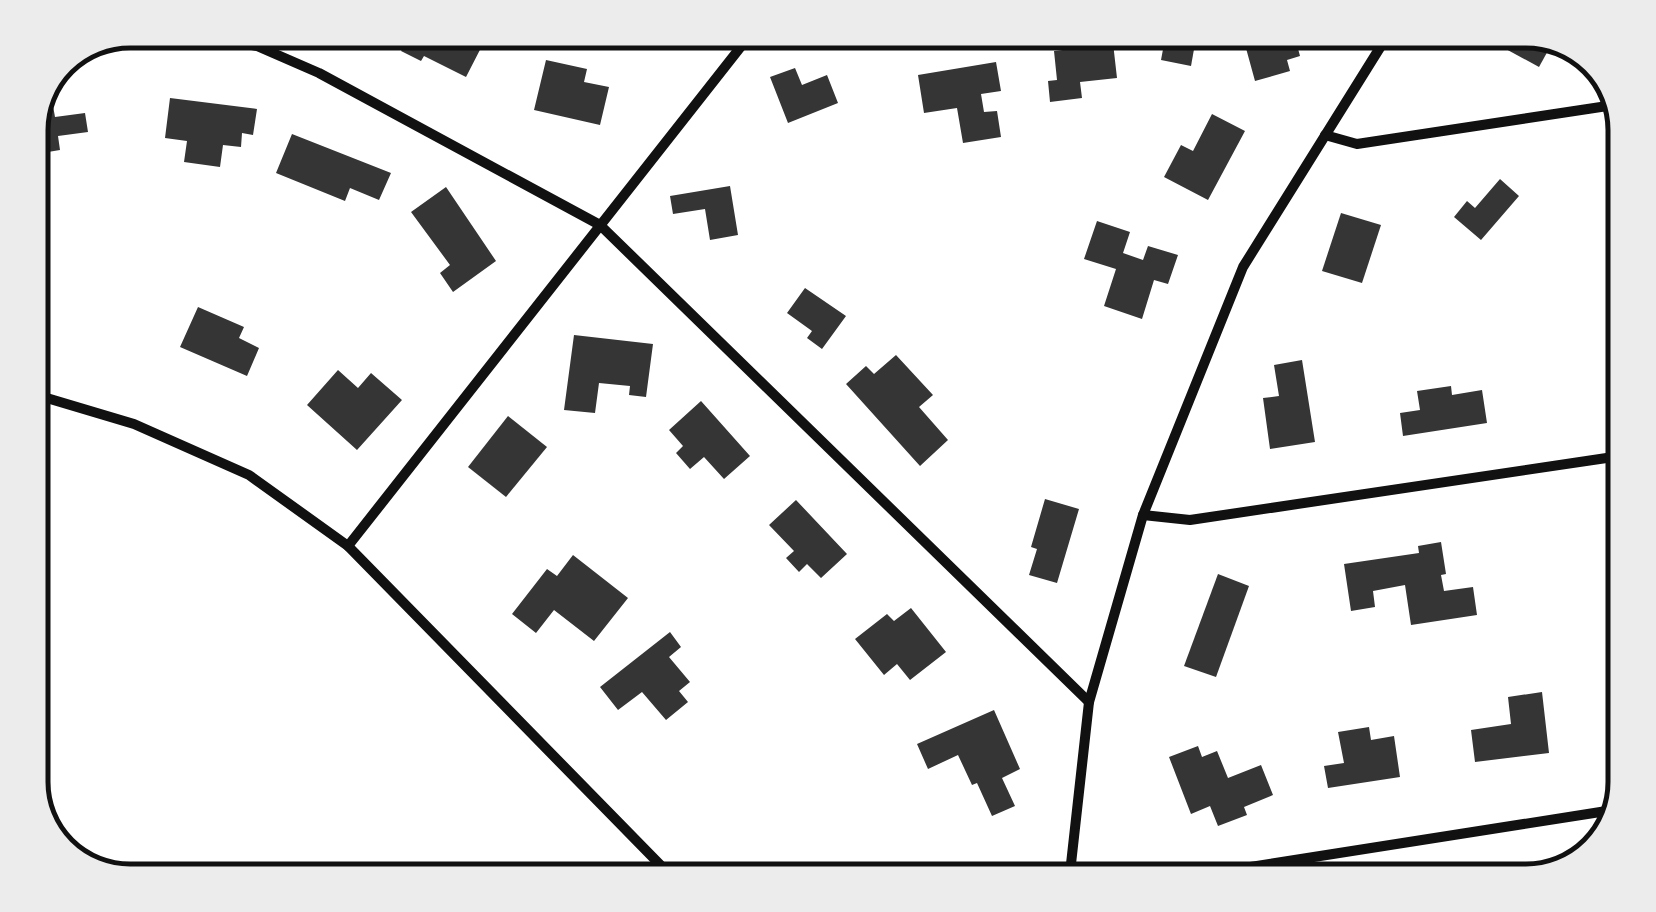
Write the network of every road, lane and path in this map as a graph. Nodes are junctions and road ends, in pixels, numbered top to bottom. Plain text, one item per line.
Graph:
1 (261, 48) edge
2 (740, 48) edge
3 (1380, 48) edge
4 (1605, 106) edge
5 (1325, 135) junction
6 (600, 226) junction
7 (48, 398) edge
8 (1608, 458) edge
9 (1143, 515) junction
10 (348, 546) junction
11 (1089, 702) junction
12 (1603, 812) edge
13 (659, 864) edge
14 (1071, 864) edge
15 (1270, 864) edge

1 - 6 street
2 - 6 street
3 - 5 street
4 - 5 street
5 - 9 street
6 - 10 street
6 - 11 street
7 - 10 street
8 - 9 street
9 - 11 street
10 - 13 street
11 - 14 street
12 - 15 street

